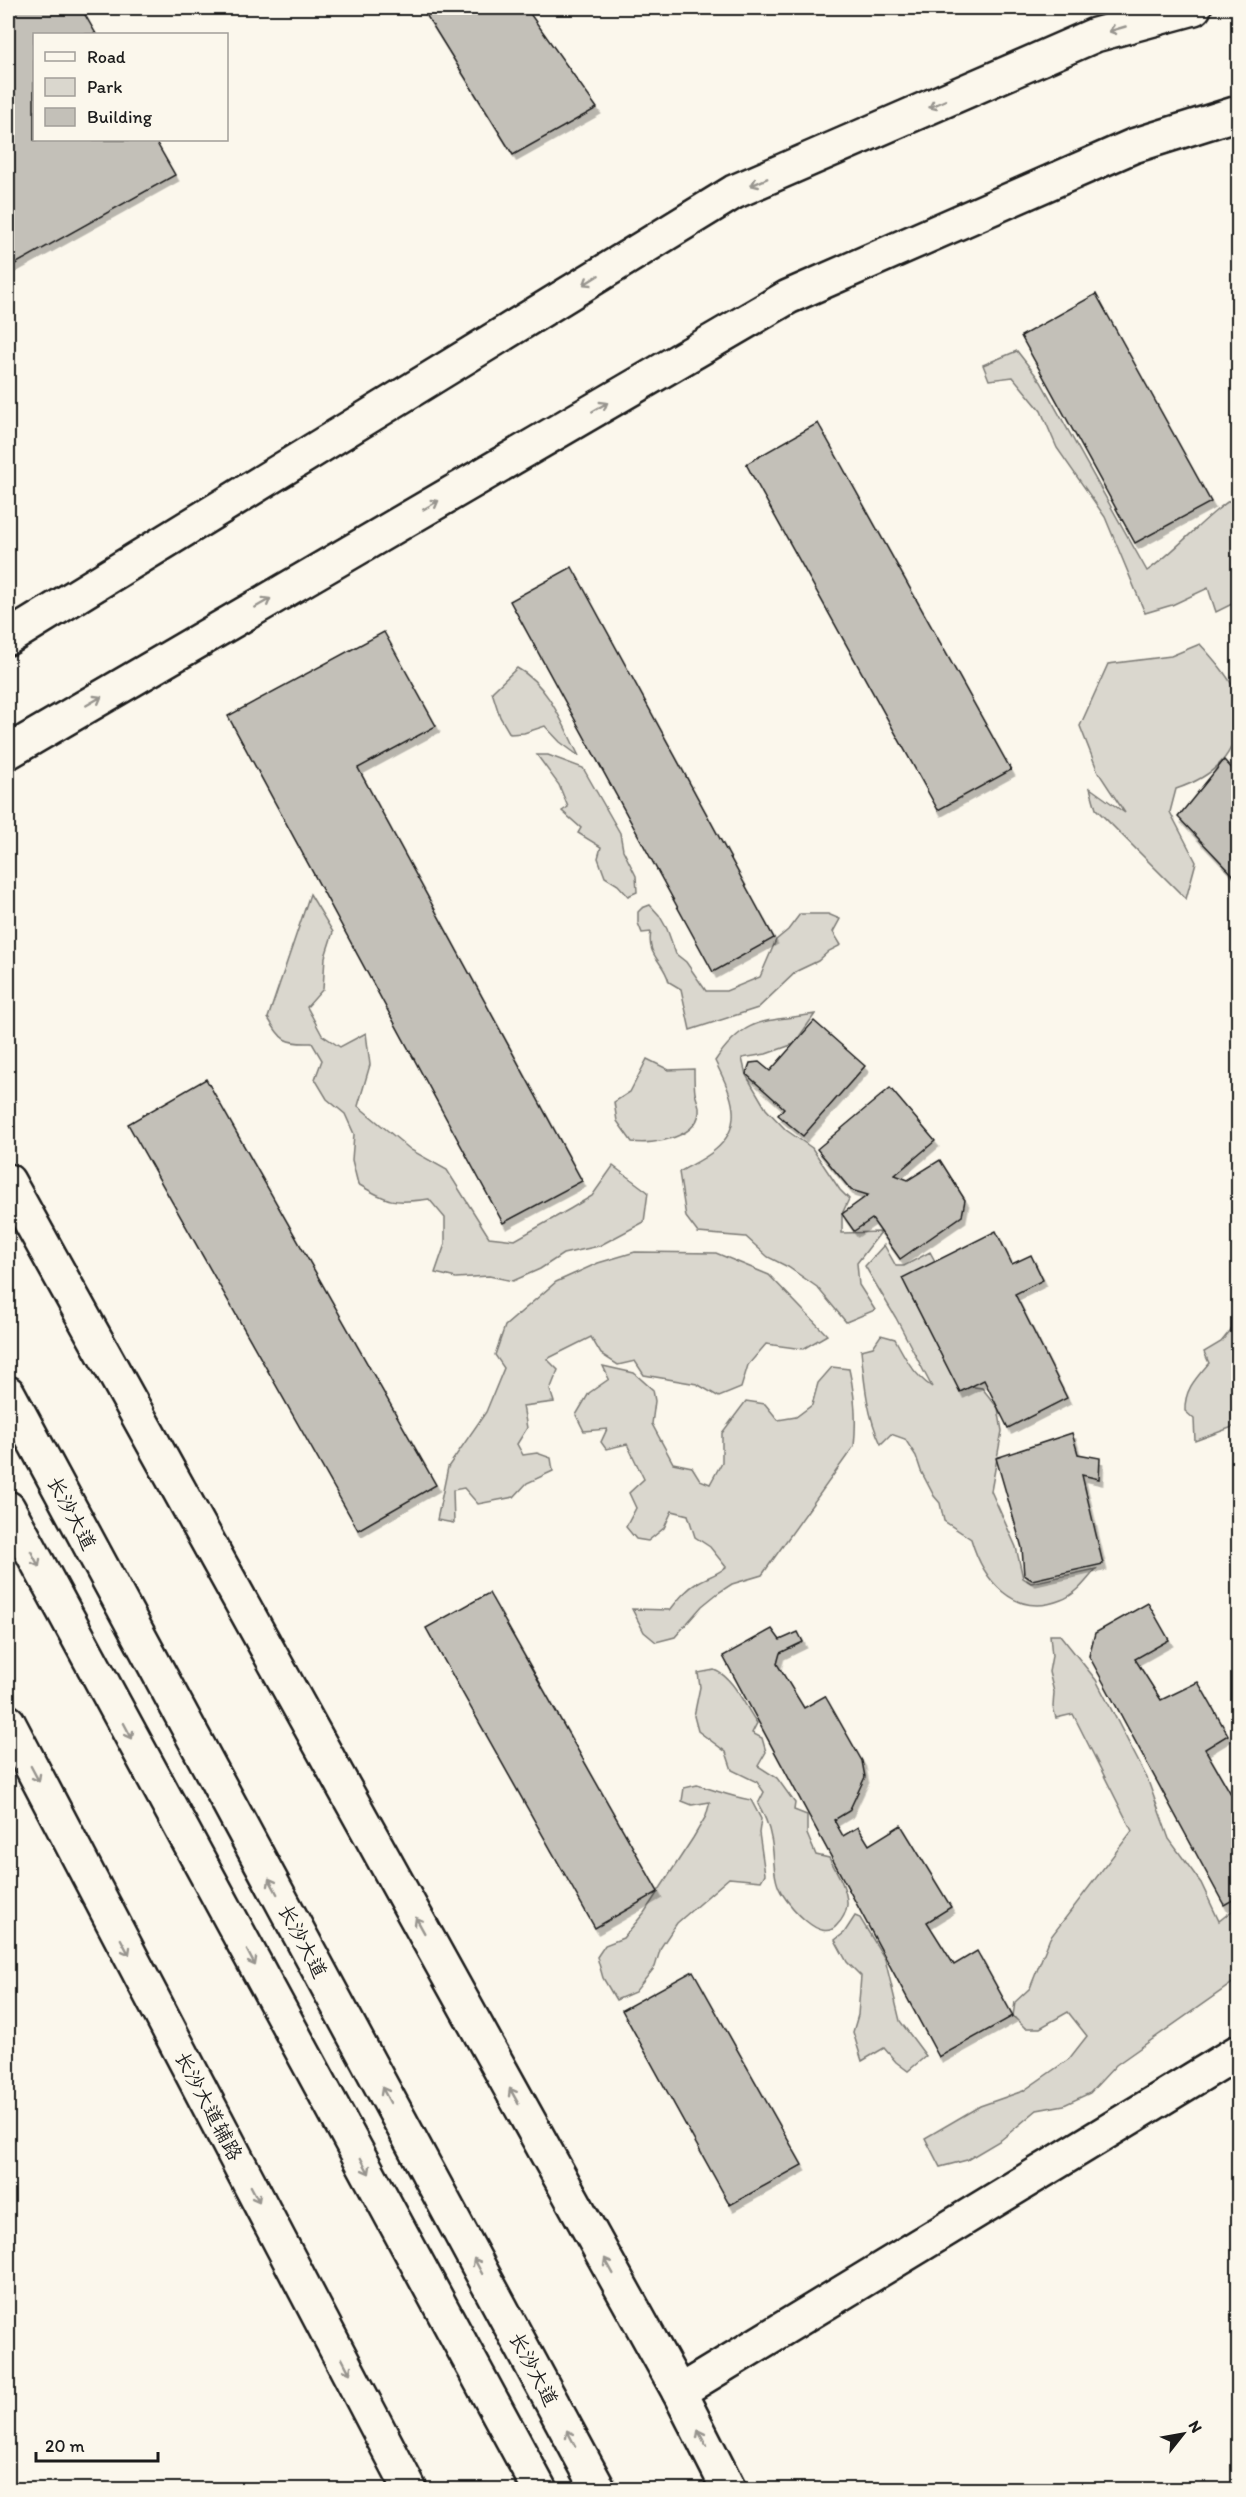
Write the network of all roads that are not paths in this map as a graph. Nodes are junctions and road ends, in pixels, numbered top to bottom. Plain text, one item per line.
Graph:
1 (1194, 8) edge
2 (1239, 113) edge
3 (8, 638) edge
4 (62, 720) junction
5 (8, 752) edge
6 (8, 777) edge
7 (9, 1186) edge
8 (8, 1393) edge
9 (8, 1508) edge
10 (8, 1722) edge
11 (1239, 2052) edge
12 (679, 2392) junction
13 (410, 2490) edge
14 (540, 2490) edge
15 (599, 2490) edge
16 (729, 2490) edge

1 -> 3 main road
4 -> 2 main road
4 - 5 main road
4 - 6 main road
12 -> 7 main road
15 -> 8 main road, 长沙大道
9 -> 14 main road
10 -> 13 main road, 长沙大道辅路
11 - 12 main road
16 -> 12 main road

